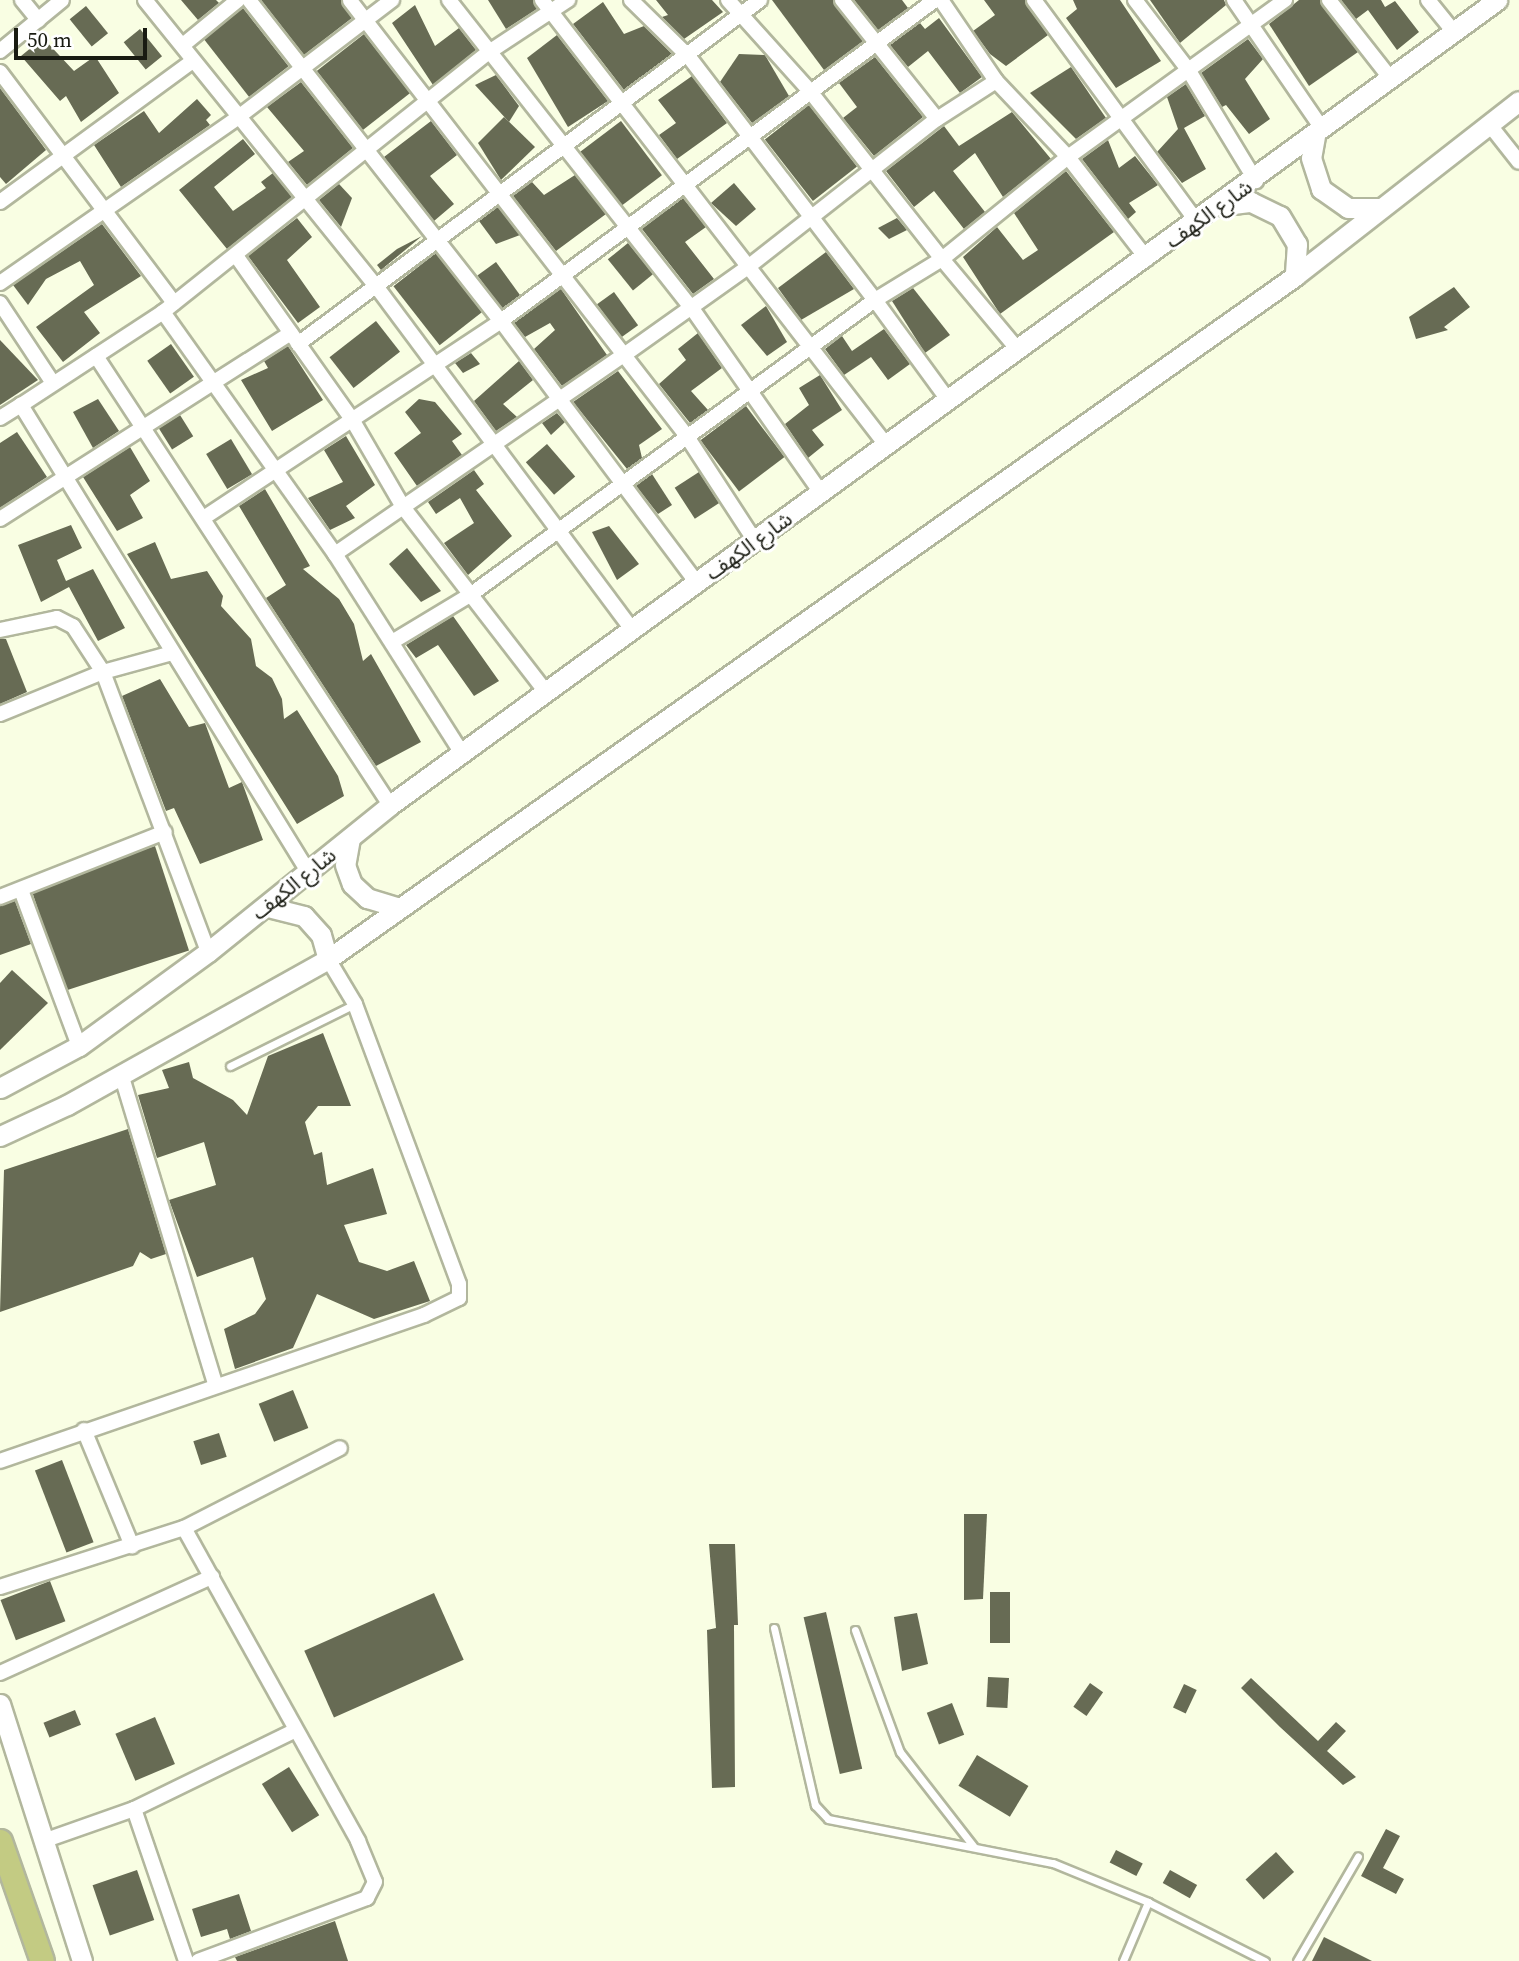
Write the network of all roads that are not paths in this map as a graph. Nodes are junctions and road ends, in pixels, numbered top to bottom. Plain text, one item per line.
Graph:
1 (22, 0) edge
2 (62, 0) edge
3 (145, 0) edge
4 (238, 0) edge
5 (249, 0) edge
6 (350, 0) edge
7 (392, 0) edge
8 (449, 0) edge
9 (568, 0) edge
10 (631, 0) edge
11 (729, 0) edge
12 (761, 0) edge
13 (842, 0) edge
14 (938, 0) edge
15 (1034, 0) edge
16 (1135, 0) edge
17 (1234, 0) edge
18 (1285, 0) edge
19 (1329, 0) edge
20 (1428, 0) edge
21 (1497, 0) edge
22 (546, 5) edge
23 (740, 14) junction
24 (38, 20) junction
25 (366, 21) junction
26 (1253, 24) junction
27 (1454, 32) junction
28 (876, 44) junction
29 (183, 45) junction
30 (0, 51) edge
31 (489, 52) junction
32 (689, 57) junction
33 (193, 61) junction
34 (304, 66) junction
35 (1189, 71) junction
36 (0, 72) edge
37 (1391, 79) junction
38 (996, 81) junction
39 (809, 90) junction
40 (1519, 101) edge
41 (429, 102) junction
42 (624, 107) junction
43 (237, 118) junction
44 (1122, 118) junction
45 (937, 119) junction
46 (1489, 124) junction
47 (1319, 133) junction
48 (751, 135) junction
49 (565, 149) junction
50 (369, 151) junction
51 (64, 153) junction
52 (1068, 157) junction
53 (1519, 162) edge
54 (872, 170) junction
55 (1256, 180) junction
56 (686, 186) junction
57 (503, 193) junction
58 (307, 201) junction
59 (0, 202) edge
60 (1219, 207) junction
61 (1381, 208) junction
62 (107, 210) junction
63 (808, 216) junction
64 (1197, 222) junction
65 (625, 227) junction
66 (437, 239) junction
67 (237, 257) junction
68 (942, 259) junction
69 (1147, 259) junction
70 (748, 267) junction
71 (564, 272) junction
72 (1295, 276) junction
73 (0, 283) edge
74 (376, 286) junction
75 (875, 300) junction
76 (0, 303) edge
77 (691, 307) junction
78 (169, 308) junction
79 (501, 321) junction
80 (295, 338) junction
81 (811, 348) junction
82 (1019, 351) junction
83 (624, 355) junction
84 (96, 356) junction
85 (433, 365) junction
86 (52, 383) junction
87 (211, 384) junction
88 (749, 392) junction
89 (561, 399) junction
90 (949, 401) junction
91 (21, 405) junction
92 (0, 418) edge
93 (353, 421) junction
94 (143, 426) junction
95 (686, 435) junction
96 (887, 446) junction
97 (492, 447) junction
98 (274, 471) junction
99 (68, 478) junction
100 (621, 480) junction
101 (821, 493) junction
102 (403, 507) junction
103 (205, 517) junction
104 (0, 519) edge
105 (554, 530) junction
106 (755, 541) junction
107 (335, 554) junction
108 (697, 583) junction
109 (470, 595) junction
110 (1, 625) edge
111 (632, 629) junction
112 (392, 642) junction
113 (169, 654) junction
114 (103, 672) junction
115 (545, 691) junction
116 (0, 715) edge
117 (463, 755) junction
118 (390, 806) junction
119 (165, 832) junction
120 (350, 838) junction
121 (309, 873) junction
122 (21, 890) junction
123 (0, 897) edge
124 (268, 907) junction
125 (396, 907) junction
126 (208, 952) junction
127 (328, 959) junction
128 (355, 1004) junction
129 (79, 1046) junction
130 (230, 1066) dead end
131 (121, 1074) junction
132 (0, 1088) edge
133 (0, 1136) edge
134 (215, 1383) junction
135 (84, 1430) junction
136 (340, 1448) dead end
137 (0, 1461) edge
138 (184, 1528) junction
139 (132, 1546) junction
140 (212, 1577) junction
141 (0, 1587) edge
142 (774, 1628) dead end
143 (855, 1630) dead end
144 (0, 1673) edge
145 (0, 1704) edge
146 (293, 1731) junction
147 (134, 1809) junction
148 (46, 1840) junction
149 (0, 1841) edge
150 (974, 1848) junction
151 (1358, 1856) dead end
152 (8, 1864) junction
153 (0, 1893) edge
154 (1148, 1902) junction
155 (42, 1961) edge
156 (82, 1961) edge
157 (186, 1961) edge
158 (198, 1961) edge
159 (1123, 1961) edge
160 (1265, 1961) edge
161 (1297, 1961) edge

1 - 24 street
2 - 24 street
3 - 29 street
4 - 29 street
5 - 34 street
6 - 25 street
7 - 25 street
8 - 31 street
9 - 22 street
10 - 32 street
11 - 23 street
12 - 23 street
13 - 28 street
14 - 28 street
14 - 38 street
15 - 44 street
16 - 35 street
17 - 26 street
18 - 26 street
19 - 37 street
20 - 27 street
21 - 27 main road, شارع الكهف
22 - 31 street
22 - 42 street
23 - 32 street
23 - 39 street
24 - 30 street
25 - 34 street
25 - 41 street
26 - 35 street
26 - 47 street
27 - 37 main road, شارع الكهف
28 - 39 street
28 - 45 street
29 - 33 street
31 - 41 street
31 - 49 street
32 - 42 street
32 - 48 street
33 - 43 street
33 - 51 street
34 - 43 street
34 - 50 street
35 - 44 street
35 - 55 street
36 - 51 street
37 - 47 main road, شارع الكهف
38 - 45 street
38 - 52 street
39 - 48 street
39 - 54 street
40 - 46 main road
41 - 50 street
41 - 57 street
42 - 49 street
42 - 56 street
43 - 58 street
43 - 62 street
44 - 52 street
44 - 64 street
45 - 54 street
46 - 53 street
46 - 61 main road
47 - 55 main road, شارع الكهف
47 - 61 main road
48 - 56 street
48 - 63 street
49 - 57 street
49 - 65 street
50 - 58 street
50 - 66 street
51 - 59 street
51 - 62 street
52 - 68 street
52 - 69 street
54 - 63 street
54 - 68 street
55 - 60 main road, شارع الكهف
56 - 65 street
56 - 70 street
57 - 66 street
57 - 71 street
58 - 67 street
58 - 74 street
60 - 64 main road, شارع الكهف
60 - 72 main road
61 - 72 main road
62 - 73 street
62 - 78 street
63 - 70 street
63 - 75 street
64 - 69 main road, شارع الكهف
65 - 71 street
65 - 77 street
66 - 74 street
66 - 79 street
67 - 78 street
67 - 80 street
68 - 75 street
68 - 82 street
69 - 82 main road, شارع الكهف
70 - 77 street
70 - 81 street
71 - 79 street
71 - 83 street
72 - 125 main road
74 - 80 street
74 - 85 street
75 - 81 street
75 - 90 street
76 - 86 street
77 - 83 street
77 - 88 street
78 - 84 street
78 - 87 street
79 - 85 street
79 - 89 street
80 - 87 street
80 - 93 street
81 - 88 street
81 - 96 street
82 - 90 main road, شارع الكهف
83 - 89 street
83 - 95 street
84 - 86 street
84 - 94 street
85 - 93 street
85 - 97 street
86 - 91 street
87 - 94 street
87 - 98 street
88 - 95 street
88 - 101 street
89 - 97 street
89 - 100 street
90 - 96 main road, شارع الكهف
91 - 92 street
91 - 99 street
93 - 98 street
93 - 102 street
94 - 99 street
94 - 103 street
95 - 100 street
95 - 106 street
96 - 101 main road, شارع الكهف
97 - 102 street
97 - 105 street
98 - 103 street
98 - 107 street
99 - 104 street
99 - 113 street
100 - 105 street
100 - 108 street
101 - 106 main road, شارع الكهف
102 - 107 street
102 - 109 street
103 - 118 street
105 - 109 street
105 - 111 street
106 - 108 main road, شارع الكهف
107 - 112 street
108 - 111 main road, شارع الكهف
109 - 112 street
109 - 115 street
110 - 114 street
111 - 115 main road, شارع الكهف
112 - 117 street
113 - 114 street
113 - 121 street
114 - 116 street
114 - 119 street
115 - 117 main road, شارع الكهف
117 - 118 main road, شارع الكهف
118 - 120 main road, شارع الكهف
119 - 122 street
119 - 126 street
120 - 121 main road, شارع الكهف
120 - 125 main road
121 - 124 main road, شارع الكهف
122 - 123 street
122 - 129 street
124 - 126 main road, شارع الكهف
124 - 127 main road
125 - 127 main road
126 - 129 main road, شارع الكهف
127 - 128 street
127 - 131 main road
128 - 130 lane
128 - 134 street
129 - 132 main road, شارع الكهف
131 - 133 main road
131 - 134 street
134 - 135 street
135 - 137 street
135 - 139 street
136 - 138 street
138 - 139 street
138 - 140 street
139 - 141 street
140 - 144 street
140 - 146 street
142 - 150 lane
143 - 150 lane
145 - 148 main road
146 - 147 street
146 - 158 street
147 - 148 street
147 - 157 street
148 - 156 main road
149 - 152 main road
150 - 154 lane
151 - 161 lane
152 - 153 main road
152 - 155 main road
154 - 159 lane
154 - 160 lane

